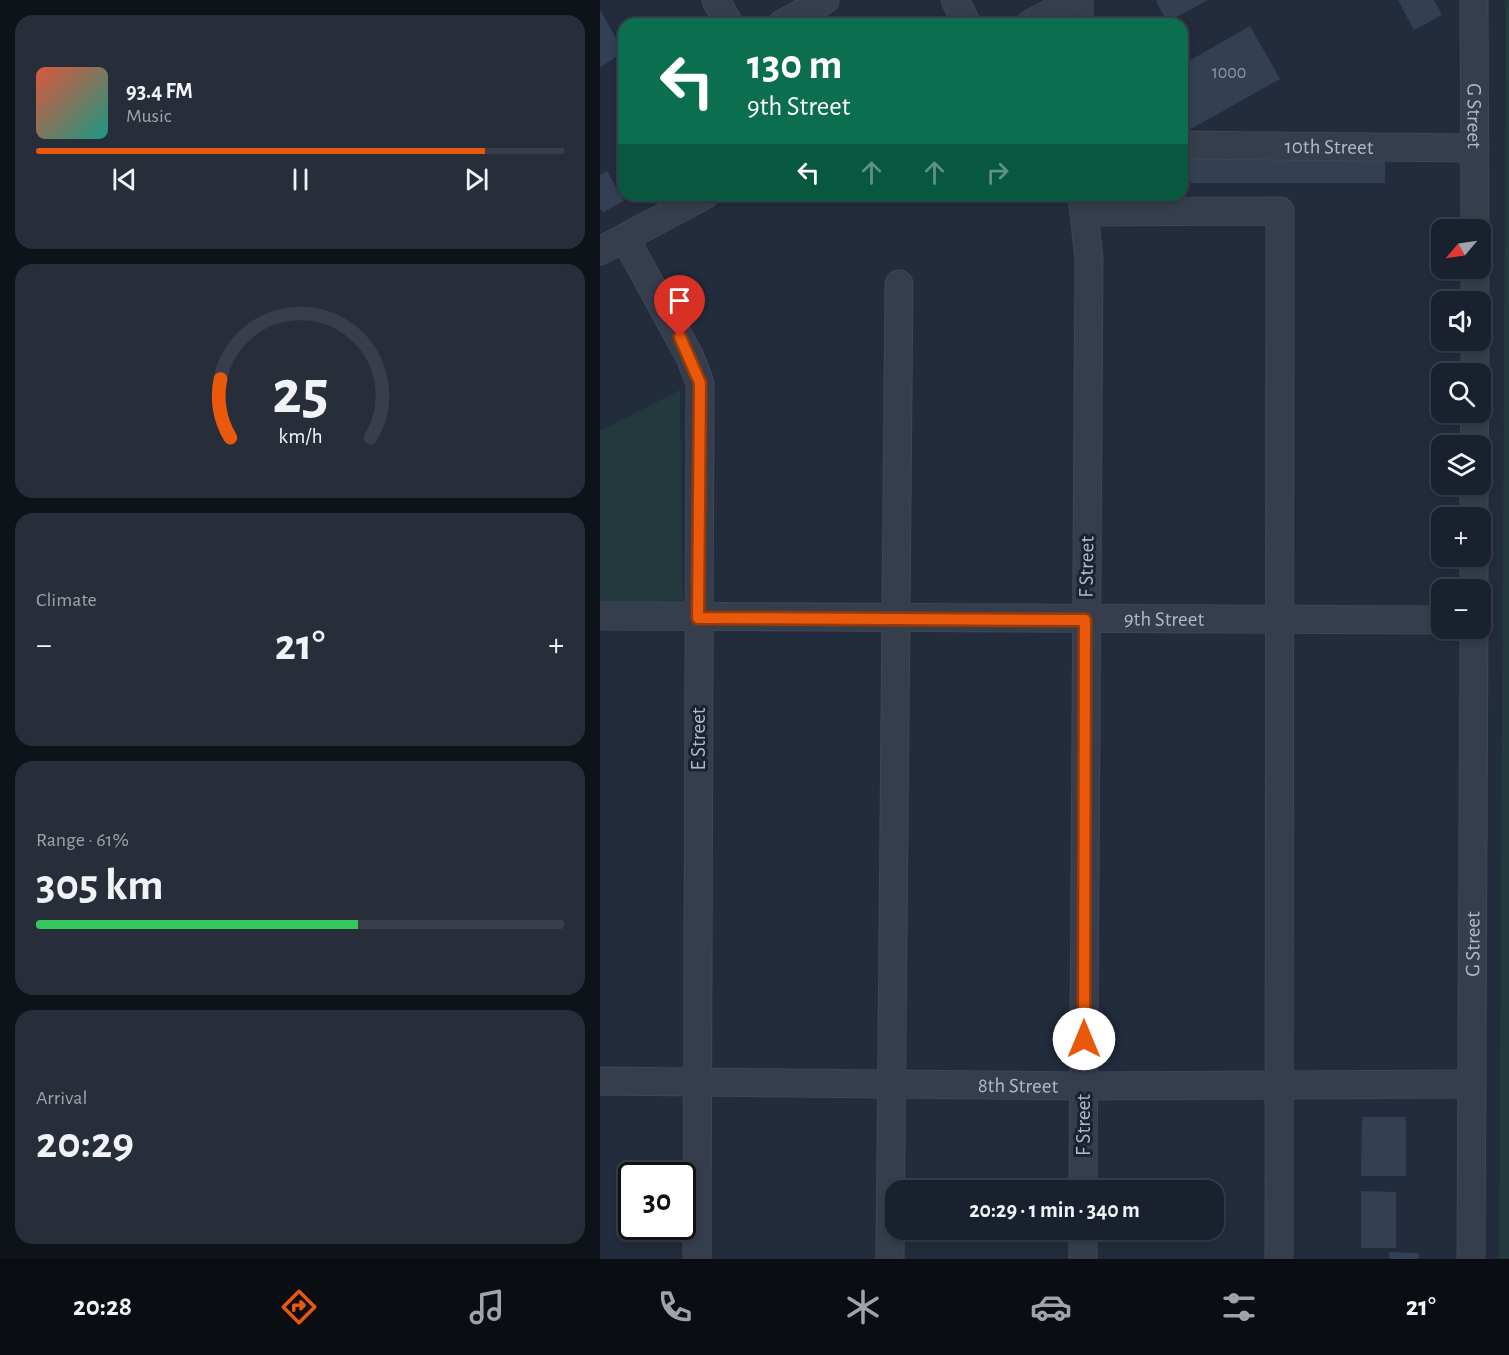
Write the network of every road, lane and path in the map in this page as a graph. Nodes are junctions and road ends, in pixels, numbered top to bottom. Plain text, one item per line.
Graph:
1 (716, 0) edge
2 (825, 0) edge
3 (955, 0) edge
4 (1078, 0) edge
5 (1474, 0) edge
6 (726, 18) edge
7 (793, 18) edge
8 (965, 18) edge
9 (1042, 18) edge
10 (1079, 18) edge
11 (1188, 145) edge
12 (1475, 148) junction
13 (694, 201) edge
14 (1082, 204) edge
15 (1475, 219) edge
16 (625, 238) junction
17 (600, 251) edge
18 (899, 284) dead end
19 (600, 616) edge
20 (698, 618) junction
21 (894, 619) junction
22 (1085, 620) junction
23 (1279, 620) junction
24 (1431, 620) edge
25 (1474, 639) edge
26 (600, 1081) edge
27 (699, 1082) junction
28 (891, 1084) junction
29 (1472, 1084) junction
30 (1281, 1085) junction
31 (1083, 1086) junction
32 (1083, 1180) edge
33 (1083, 1240) edge
34 (697, 1259) edge
35 (890, 1259) edge
36 (1083, 1259) edge
37 (1279, 1259) edge
38 (1471, 1259) edge

1 - 6 street
2 - 7 street
3 - 8 street
4 - 9 street
4 - 10 street
5 - 12 street, G Street
11 - 12 street, 10th Street
12 - 15 street, G Street
13 - 16 street
14 - 22 street, F Street
14 - 23 street
16 - 17 street
16 - 20 street, E Street
18 - 21 street
19 - 20 street, 9th Street
20 - 21 street, 9th Street
20 - 27 street, E Street
21 - 22 street, 9th Street
21 - 28 street
22 - 23 street, 9th Street
22 - 31 street, F Street
23 - 24 street, 9th Street
23 - 30 street
25 - 29 street, G Street
26 - 27 street, 8th Street
27 - 28 street, 8th Street
27 - 34 street, E Street
28 - 31 street, 8th Street
28 - 35 street
29 - 30 street, 8th Street
29 - 38 street, G Street
30 - 31 street, 8th Street
30 - 37 street
31 - 32 street, F Street
33 - 36 street

